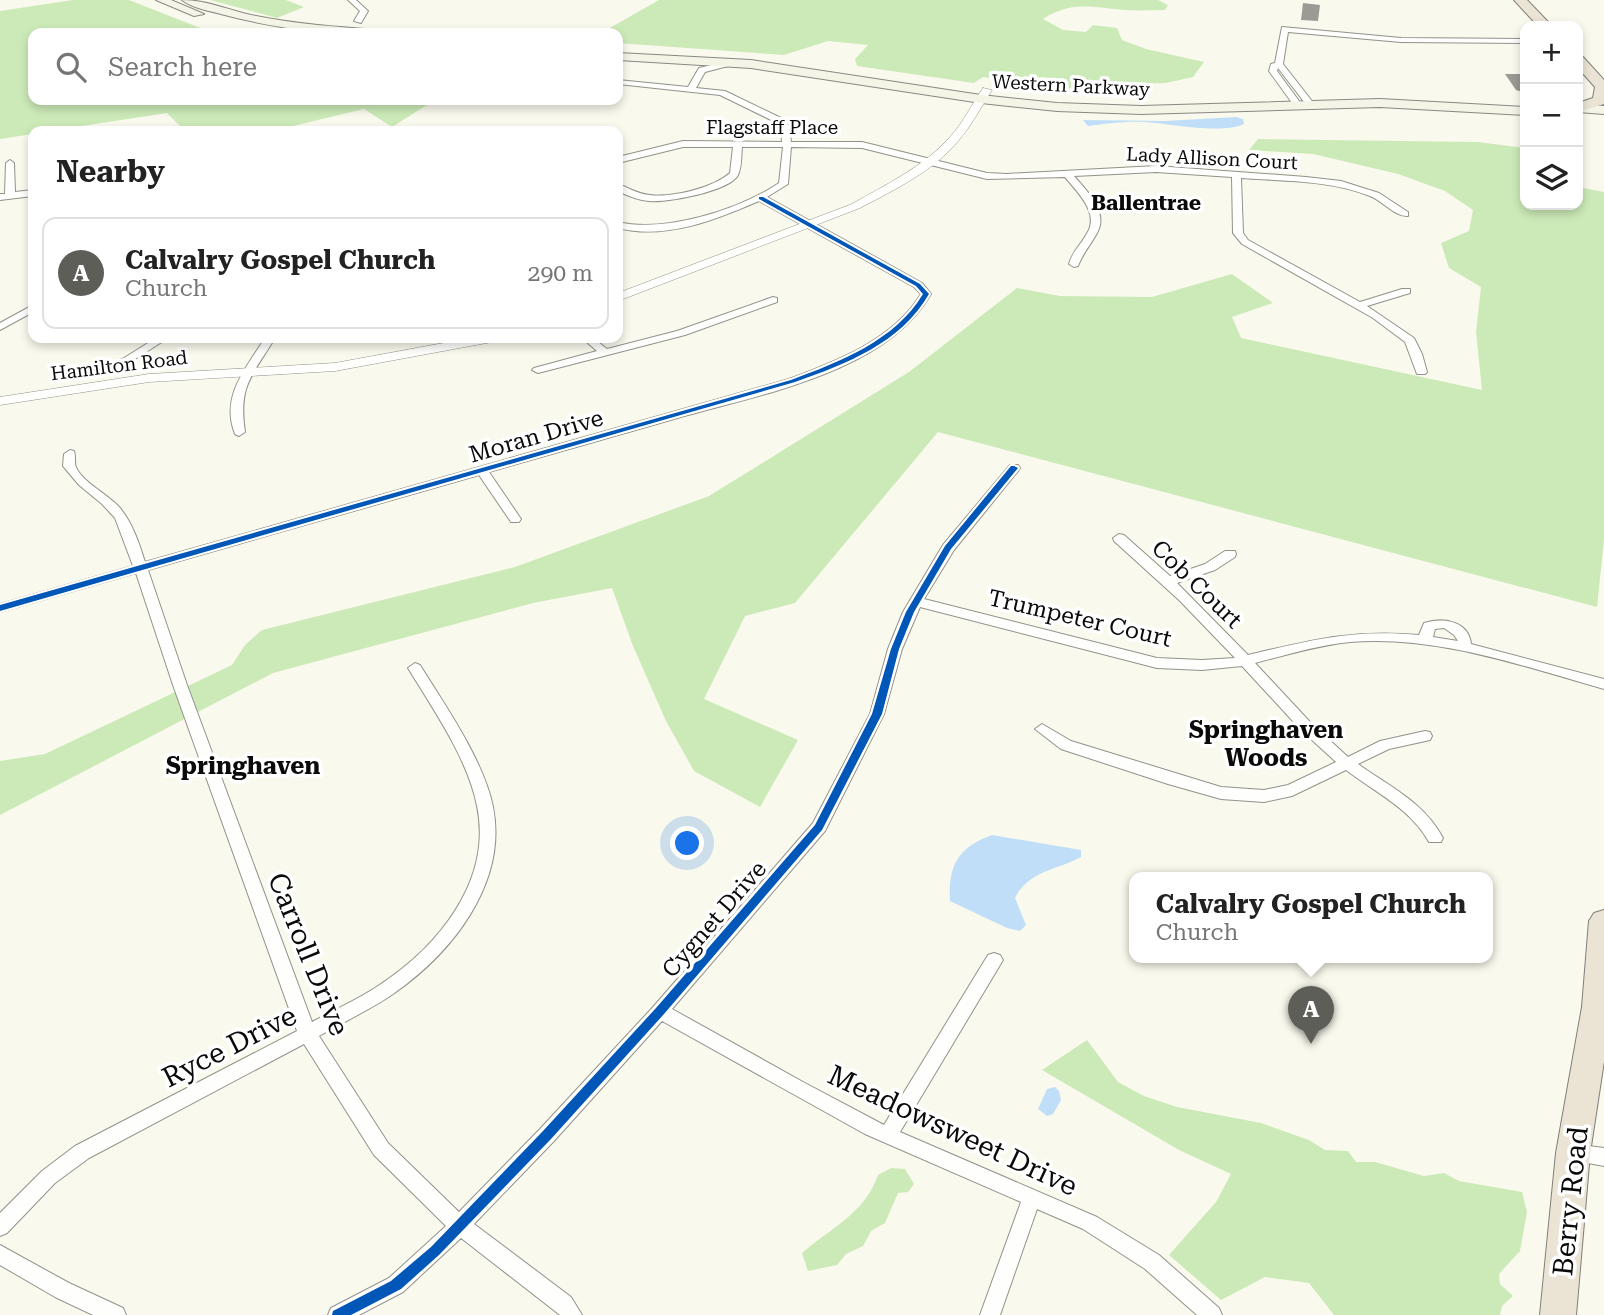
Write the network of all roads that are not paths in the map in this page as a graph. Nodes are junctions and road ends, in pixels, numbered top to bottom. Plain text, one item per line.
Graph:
1 (161, 0) edge
2 (187, 0) edge
3 (352, 0) edge
4 (1520, 0) edge
5 (1535, 0) edge
6 (358, 21) dead end
7 (1540, 21) edge
8 (1554, 21) edge
9 (266, 28) edge
10 (311, 28) edge
11 (1520, 41) edge
12 (623, 47) edge
13 (1583, 54) edge
14 (623, 56) edge
15 (689, 61) junction
16 (729, 63) junction
17 (1583, 65) edge
18 (702, 70) junction
19 (623, 82) edge
20 (1603, 83) edge
21 (691, 89) junction
22 (984, 94) junction
23 (1303, 102) junction
24 (1520, 105) edge
25 (1583, 106) edge
26 (1583, 108) edge
27 (1604, 110) edge
28 (1520, 111) edge
29 (1583, 115) edge
30 (1604, 117) edge
31 (738, 144) junction
32 (787, 144) junction
33 (623, 159) edge
34 (927, 161) junction
35 (10, 163) dead end
36 (1067, 173) junction
37 (1236, 174) junction
38 (623, 190) edge
39 (28, 193) edge
40 (5, 197) edge
41 (761, 198) junction
42 (1405, 214) dead end
43 (809, 223) junction
44 (623, 226) edge
45 (1074, 264) dead end
46 (1406, 290) dead end
47 (623, 295) edge
48 (773, 300) dead end
49 (1358, 306) junction
50 (28, 311) edge
51 (0, 327) edge
52 (155, 343) edge
53 (256, 343) edge
54 (267, 343) edge
55 (465, 343) edge
56 (593, 343) edge
57 (606, 353) junction
58 (114, 368) dead end
59 (538, 370) dead end
60 (247, 372) junction
61 (1421, 372) dead end
62 (0, 401) edge
63 (239, 432) dead end
64 (71, 454) dead end
65 (1014, 468) dead end
66 (483, 472) junction
67 (515, 519) dead end
68 (1119, 538) dead end
69 (1230, 554) dead end
70 (141, 569) junction
71 (1170, 581) junction
72 (918, 602) junction
73 (0, 608) edge
74 (1245, 661) junction
75 (415, 668) dead end
76 (1604, 684) edge
77 (1042, 729) dead end
78 (1425, 736) dead end
79 (1348, 764) junction
80 (1435, 838) dead end
81 (1604, 921) edge
82 (994, 960) dead end
83 (660, 1011) junction
84 (308, 1035) junction
85 (888, 1135) junction
86 (1588, 1155) edge
87 (1031, 1199) junction
88 (458, 1224) junction
89 (0, 1227) edge
90 (0, 1254) edge
91 (116, 1315) edge
92 (338, 1315) edge
93 (572, 1315) edge
94 (990, 1315) edge
95 (1212, 1315) edge
96 (1558, 1315) edge

1 - 9 main road
2 - 10 main road
3 - 6 street
4 - 7 highway
5 - 8 highway
11 - 23 street
12 - 22 main road, Western Parkway
13 - 20 highway
14 - 15 main road, Western Parkway
15 - 16 main road, Western Parkway
15 - 18 street
16 - 18 street
16 - 22 main road, Western Parkway
17 - 20 highway
18 - 21 street
19 - 21 street
20 - 25 highway
21 - 32 street
22 - 23 main road, Western Parkway
22 - 34 street
23 - 24 main road, Western Parkway
23 - 28 main road, Western Parkway
26 - 27 main road
29 - 30 highway
31 - 32 street, Flagstaff Place
31 - 33 street, Flagstaff Place
31 - 38 street
32 - 34 street, Flagstaff Place
32 - 41 street
34 - 36 street, Lady Allison Court
34 - 43 street
35 - 40 street
36 - 37 street, Lady Allison Court
36 - 45 street
37 - 42 street, Lady Allison Court
37 - 49 street
39 - 40 street
41 - 43 street
41 - 44 street
43 - 47 street
43 - 66 street, Moran Drive
46 - 49 street
48 - 57 street
49 - 61 street
50 - 51 street
52 - 58 street
53 - 60 street
54 - 60 street
55 - 60 street, Hamilton Road
56 - 57 street
57 - 59 street
60 - 62 street, Hamilton Road
60 - 63 street
64 - 70 street, Carroll Drive
65 - 72 street, Cygnet Drive
66 - 67 street
66 - 70 street, Moran Drive
68 - 71 street, Cob Court
69 - 71 street
70 - 73 street, Moran Drive
70 - 84 street, Carroll Drive
71 - 74 street, Cob Court
72 - 74 street, Trumpeter Court
72 - 83 street, Cygnet Drive
74 - 76 street, Trumpeter Court
74 - 79 street, Cob Court
75 - 84 street, Ryce Drive
77 - 79 street
78 - 79 street
79 - 80 street, Cob Court
81 - 86 highway, Berry Road
82 - 85 street
83 - 85 street, Meadowsweet Drive
83 - 88 street, Cygnet Drive
84 - 88 street, Carroll Drive
84 - 89 street, Ryce Drive
85 - 87 street, Meadowsweet Drive
86 - 96 highway, Berry Road
87 - 94 street
87 - 95 street, Meadowsweet Drive
88 - 92 street, Cygnet Drive
88 - 93 street, Carroll Drive
90 - 91 street

